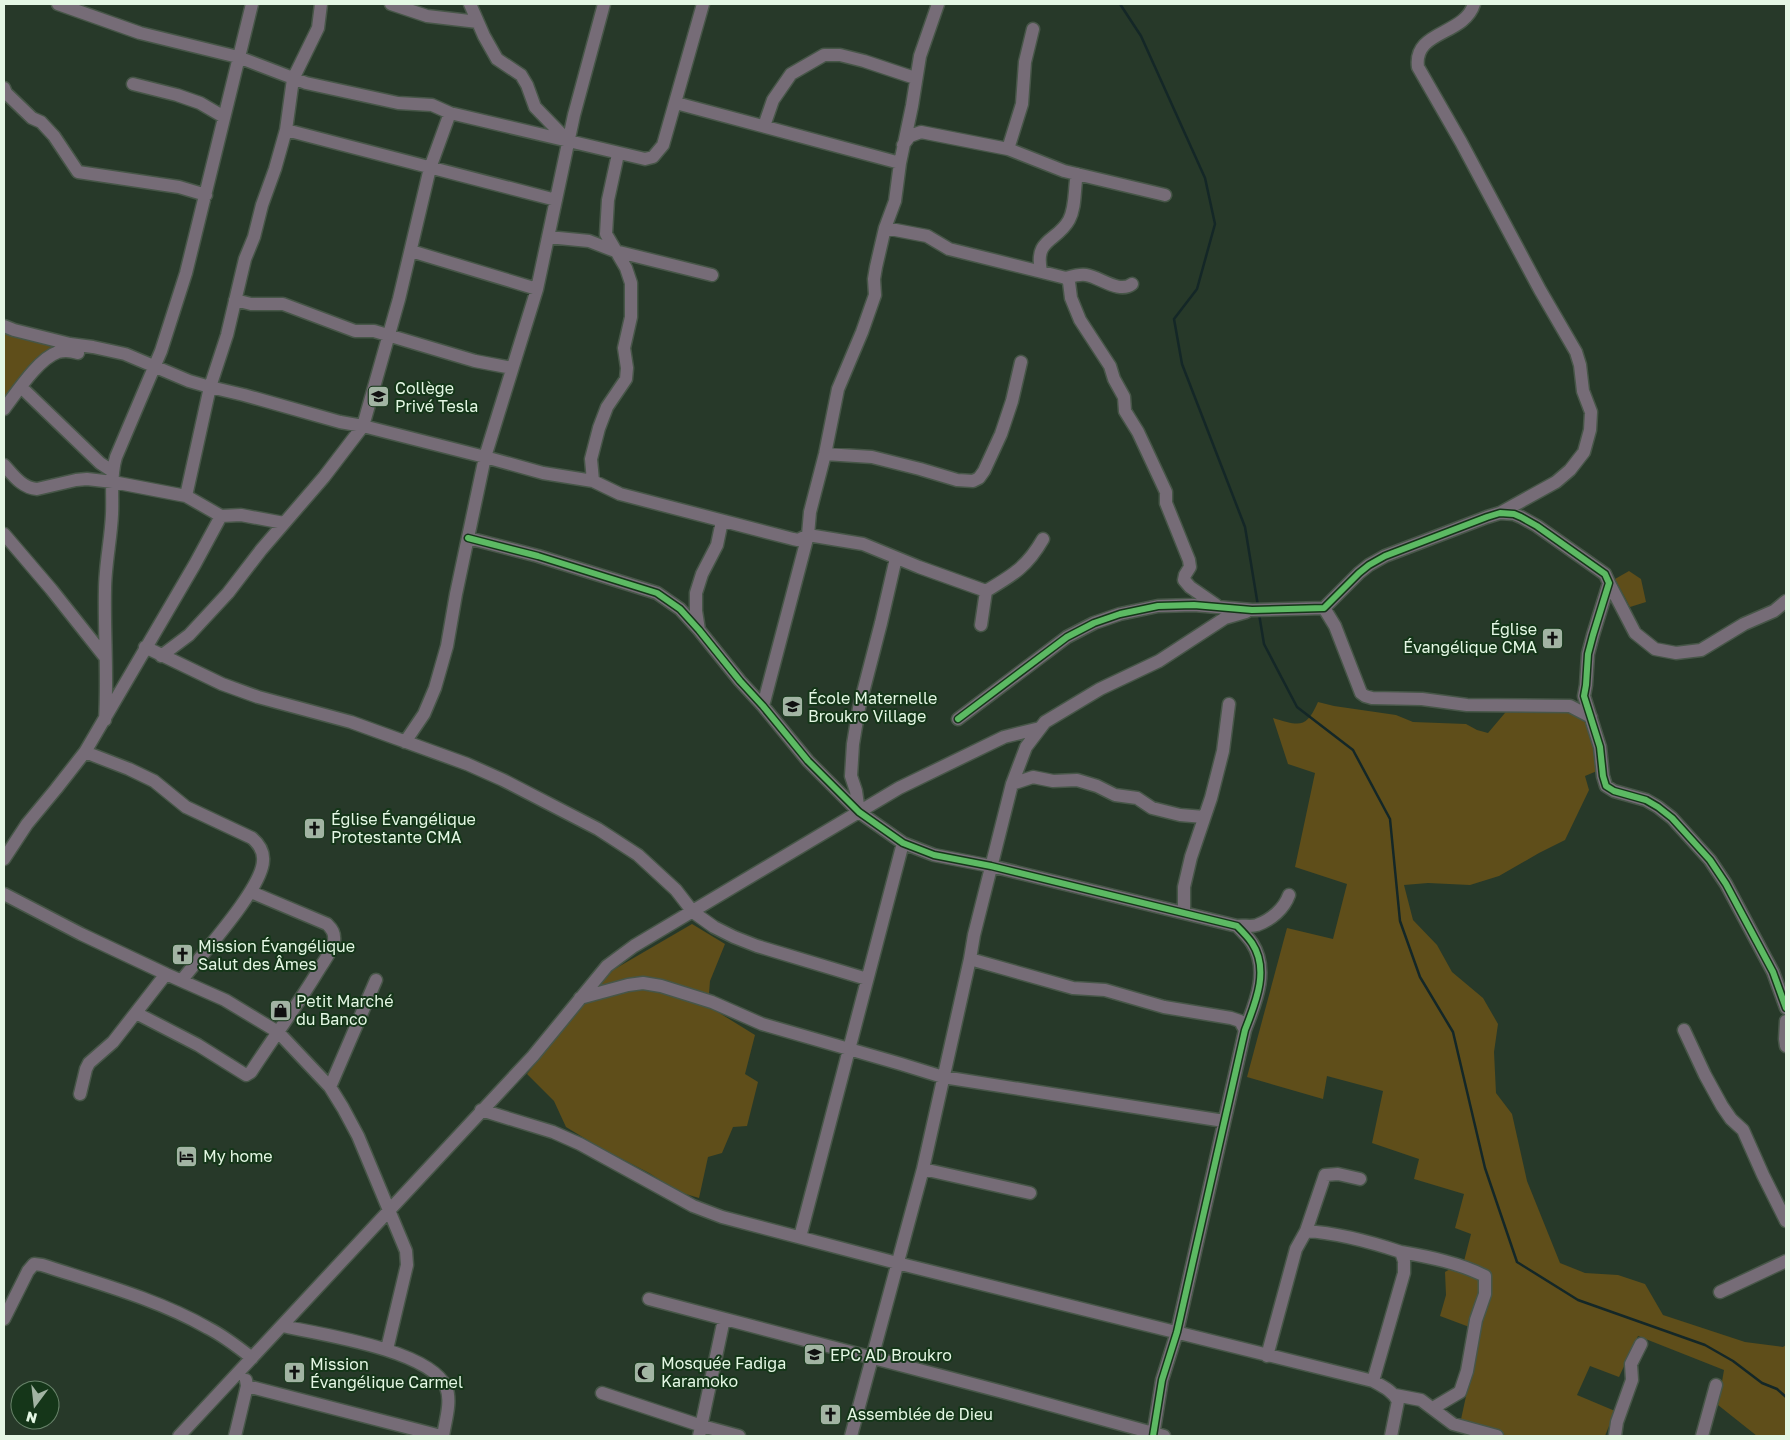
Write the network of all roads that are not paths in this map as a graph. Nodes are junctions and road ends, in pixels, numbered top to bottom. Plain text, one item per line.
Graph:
1 (58, 4) edge
2 (252, 4) edge
3 (321, 4) edge
4 (391, 4) edge
5 (470, 4) edge
6 (604, 4) edge
7 (703, 4) edge
8 (938, 4) edge
9 (1474, 4) edge
10 (478, 22) junction
11 (1033, 29) dead end
12 (238, 57) junction
13 (293, 78) junction
14 (916, 78) junction
15 (133, 84) dead end
16 (4, 88) edge
17 (676, 103) junction
18 (450, 113) junction
19 (224, 117) junction
20 (764, 126) junction
21 (286, 130) junction
22 (569, 142) junction
23 (903, 146) junction
24 (1008, 149) junction
25 (618, 154) junction
26 (900, 163) junction
27 (430, 168) junction
28 (1077, 174) junction
29 (206, 195) junction
30 (1164, 195) dead end
31 (556, 200) junction
32 (885, 228) junction
33 (548, 237) junction
34 (410, 251) junction
35 (616, 251) junction
36 (1041, 271) junction
37 (712, 275) dead end
38 (1066, 278) junction
39 (1132, 284) dead end
40 (536, 289) junction
41 (235, 300) junction
42 (4, 326) edge
43 (388, 336) junction
44 (126, 354) junction
45 (1021, 362) dead end
46 (154, 367) junction
47 (512, 368) junction
48 (21, 387) junction
49 (210, 387) junction
50 (4, 409) edge
51 (363, 426) junction
52 (825, 454) junction
53 (485, 457) junction
54 (4, 465) edge
55 (113, 476) junction
56 (593, 481) junction
57 (186, 496) junction
58 (1500, 513) junction
59 (221, 516) junction
60 (722, 521) junction
61 (284, 523) junction
62 (4, 534) edge
63 (808, 535) junction
64 (468, 538) junction
65 (1043, 539) dead end
66 (896, 558) junction
67 (1609, 583) junction
68 (986, 591) junction
69 (1786, 601) edge
70 (1216, 606) junction
71 (1324, 608) junction
72 (1252, 610) junction
73 (1226, 618) junction
74 (981, 625) dead end
75 (699, 630) junction
76 (145, 647) junction
77 (161, 656) junction
78 (105, 657) junction
79 (1229, 704) dead end
80 (763, 706) junction
81 (1591, 717) junction
82 (958, 719) dead end
83 (105, 720) junction
84 (1040, 728) junction
85 (405, 742) junction
86 (85, 752) junction
87 (851, 776) junction
88 (826, 780) junction
89 (1012, 784) junction
90 (858, 812) junction
91 (1204, 817) junction
92 (903, 843) junction
93 (6, 850) edge
94 (991, 866) junction
95 (251, 892) junction
96 (4, 894) edge
97 (1289, 896) dead end
98 (693, 912) junction
99 (1184, 913) junction
100 (1237, 926) junction
101 (970, 959) junction
102 (166, 974) junction
103 (867, 979) junction
104 (182, 980) junction
105 (376, 980) dead end
106 (580, 998) junction
107 (1786, 1008) edge
108 (136, 1013) junction
109 (1786, 1021) edge
110 (1245, 1030) junction
111 (1684, 1030) dead end
112 (278, 1032) junction
113 (1786, 1046) edge
114 (849, 1048) junction
115 (943, 1077) junction
116 (330, 1087) junction
117 (80, 1094) dead end
118 (481, 1110) junction
119 (1224, 1121) junction
120 (923, 1169) junction
121 (1360, 1179) dead end
122 (1030, 1193) dead end
123 (389, 1210) junction
124 (1786, 1221) edge
125 (1306, 1231) junction
126 (800, 1237) junction
127 (1401, 1252) junction
128 (1786, 1261) edge
129 (897, 1263) junction
130 (1720, 1292) dead end
131 (649, 1299) dead end
132 (4, 1318) edge
133 (724, 1319) junction
134 (282, 1326) junction
135 (1176, 1332) junction
136 (1641, 1344) dead end
137 (388, 1349) junction
138 (1268, 1356) junction
139 (872, 1358) junction
140 (249, 1362) junction
141 (1373, 1381) junction
142 (1716, 1384) dead end
143 (247, 1386) junction
144 (602, 1393) dead end
145 (1395, 1395) junction
146 (1434, 1408) junction
147 (700, 1431) edge
148 (1157, 1435) edge
149 (179, 1436) edge
150 (235, 1436) edge
151 (442, 1436) edge
152 (739, 1436) edge
153 (851, 1436) edge
154 (1391, 1436) edge
155 (1497, 1436) edge
156 (1614, 1436) edge
157 (1702, 1436) edge

1 - 12 street
2 - 12 street
3 - 13 street
4 - 10 street
5 - 10 street
6 - 22 street
7 - 17 street
8 - 14 street
9 - 58 street
10 - 22 street
11 - 24 street
12 - 13 street
12 - 19 street
13 - 18 street
13 - 21 street
14 - 20 street
14 - 23 street
15 - 19 street
16 - 29 street
17 - 20 street
17 - 25 street
18 - 22 street
18 - 27 street
19 - 29 street
20 - 26 street
21 - 27 street
21 - 41 street
22 - 25 street
22 - 31 street
23 - 24 street
23 - 26 street
24 - 28 street
25 - 35 street
26 - 32 street
27 - 31 street
27 - 34 street
28 - 30 street
28 - 36 street
29 - 46 street
31 - 33 street
32 - 36 street
32 - 52 street
33 - 35 street
33 - 40 street
34 - 40 street
34 - 43 street
35 - 37 street
35 - 56 street
36 - 38 street
38 - 39 street
38 - 70 street
40 - 47 street
41 - 43 street
41 - 49 street
42 - 44 street
43 - 47 street
43 - 51 street
44 - 46 street
44 - 48 street
45 - 52 street
46 - 49 street
46 - 55 street
47 - 53 street
48 - 50 street
48 - 55 street
49 - 51 street
49 - 57 street
51 - 53 street
51 - 61 street
52 - 63 street
53 - 56 street
53 - 64 street
54 - 55 street
55 - 57 street
55 - 78 street
56 - 60 street
57 - 59 street
58 - 67 street
58 - 71 street
59 - 61 street
59 - 76 street
60 - 63 street
60 - 75 street
61 - 77 street
62 - 78 street
63 - 66 street
63 - 80 street
64 - 75 street
64 - 85 street
65 - 68 street
66 - 68 street
66 - 87 street
67 - 69 street
67 - 81 street
68 - 74 street
70 - 72 street
70 - 73 street
70 - 82 street
71 - 72 street
71 - 81 street
72 - 73 street
73 - 84 street
75 - 80 street
76 - 77 street
76 - 83 street
77 - 85 street
78 - 83 street
79 - 91 street
80 - 88 street
81 - 107 street
83 - 86 street
84 - 89 street
84 - 90 street
85 - 98 street
86 - 93 street
86 - 95 street
87 - 88 street
87 - 90 street
88 - 90 street
89 - 91 street
89 - 94 street
90 - 92 street
90 - 98 street
91 - 99 street
92 - 94 street
92 - 103 street
94 - 99 street
94 - 101 street
95 - 104 street
95 - 112 street
96 - 102 street
97 - 100 street
98 - 103 street
98 - 106 street
99 - 100 street
100 - 110 street
101 - 110 street
101 - 115 street
102 - 104 street
102 - 108 street
103 - 114 street
104 - 112 street
105 - 116 street
106 - 114 street
106 - 118 street
108 - 112 street
108 - 117 street
109 - 113 street
110 - 119 street
111 - 124 street
112 - 116 street
114 - 115 street
114 - 126 street
115 - 119 street
115 - 120 street
116 - 123 street
118 - 123 street
118 - 126 street
119 - 135 street
120 - 122 street
120 - 129 street
121 - 125 street
123 - 134 street
123 - 137 street
125 - 127 street
125 - 138 street
126 - 129 street
127 - 141 street
127 - 146 street
128 - 130 street
129 - 135 street
129 - 139 street
131 - 133 street
132 - 140 street
133 - 139 street
133 - 147 street
134 - 137 street
134 - 140 street
135 - 138 street
135 - 148 street
136 - 156 street
137 - 151 street
138 - 141 street
139 - 148 street
139 - 153 street
140 - 143 street
140 - 149 street
141 - 145 street
142 - 157 street
143 - 150 street
143 - 151 street
144 - 147 street
145 - 146 street
145 - 154 street
146 - 155 street
147 - 152 street

